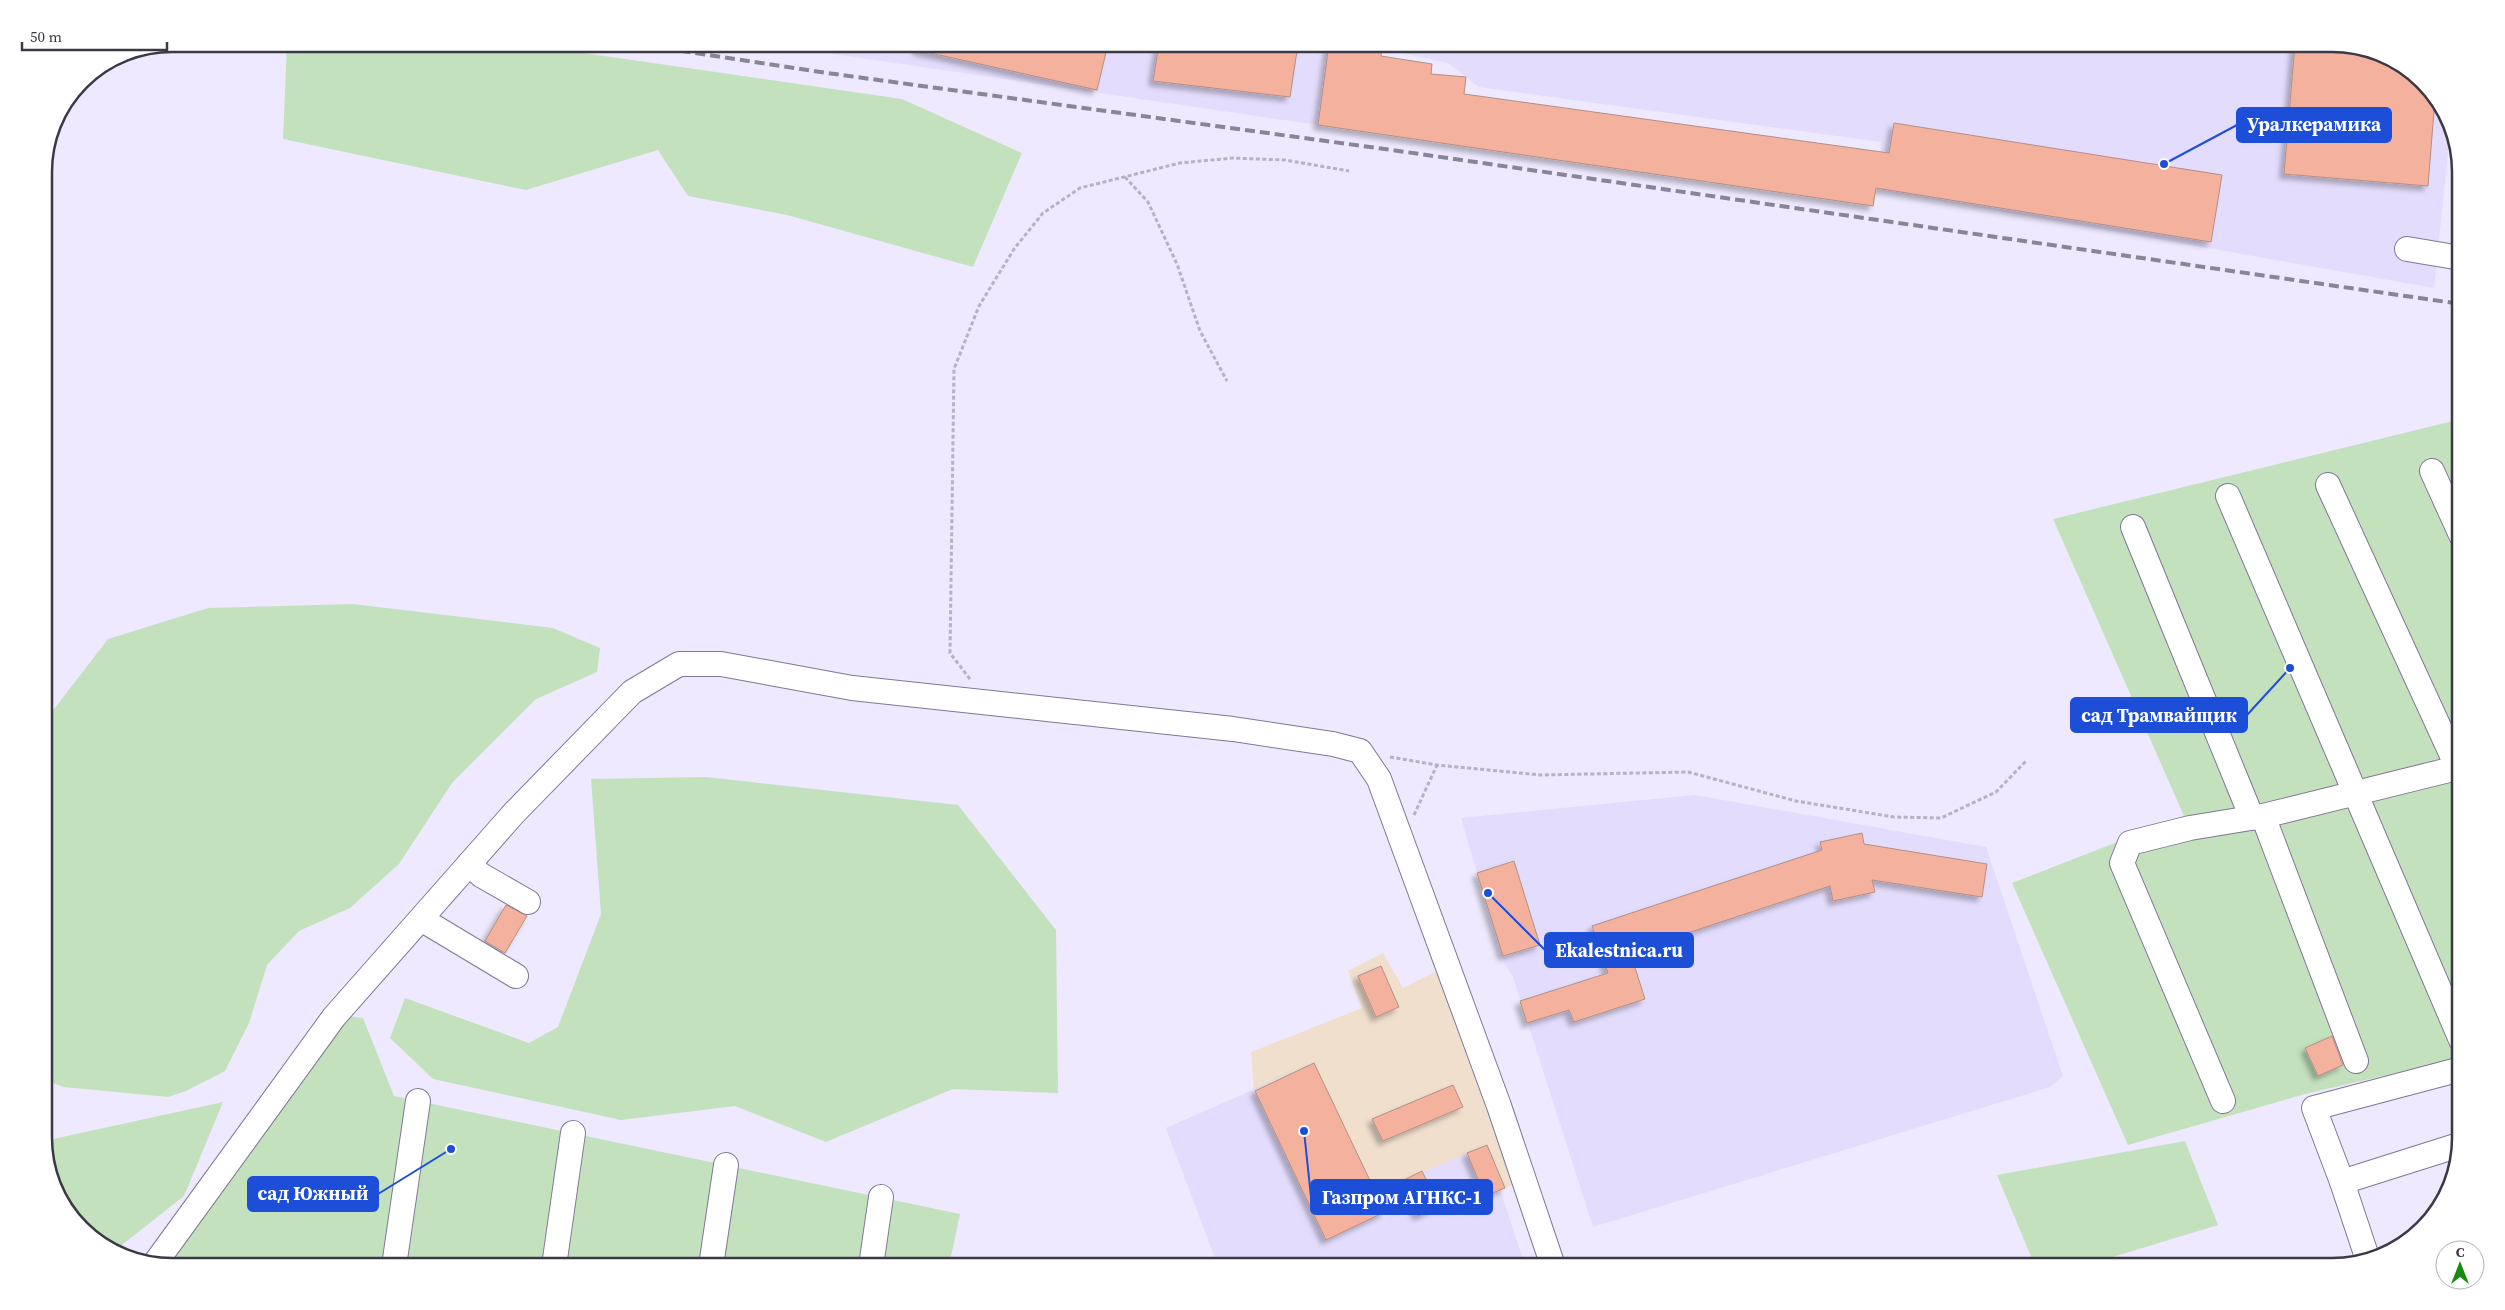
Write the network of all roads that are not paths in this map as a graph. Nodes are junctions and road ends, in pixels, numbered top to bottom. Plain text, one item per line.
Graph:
1 (2407, 249) dead end
2 (2452, 256) edge
3 (2432, 471) dead end
4 (2328, 484) dead end
5 (2228, 496) dead end
6 (2452, 515) edge
7 (2133, 527) dead end
8 (2452, 753) edge
9 (2452, 772) edge
10 (2357, 794) junction
11 (2257, 817) junction
12 (469, 864) junction
13 (528, 902) dead end
14 (421, 919) junction
15 (516, 976) dead end
16 (2452, 1019) edge
17 (2356, 1061) dead end
18 (2452, 1071) edge
19 (418, 1101) dead end
20 (2223, 1101) dead end
21 (573, 1133) dead end
22 (2452, 1147) edge
23 (726, 1165) dead end
24 (2342, 1182) junction
25 (881, 1197) dead end
26 (2365, 1252) edge
27 (160, 1256) edge
28 (395, 1258) edge
29 (555, 1258) edge
30 (713, 1258) edge
31 (872, 1258) edge
32 (1550, 1258) edge

1 - 2 street
3 - 6 street
4 - 8 street
5 - 10 street
7 - 11 street
9 - 10 street
10 - 11 street
10 - 16 street
11 - 17 street
11 - 20 street
12 - 13 street
12 - 14 street
12 - 32 street
14 - 15 street
14 - 27 street
18 - 24 street
19 - 28 street
21 - 29 street
22 - 24 street
23 - 30 street
24 - 26 street
25 - 31 street

